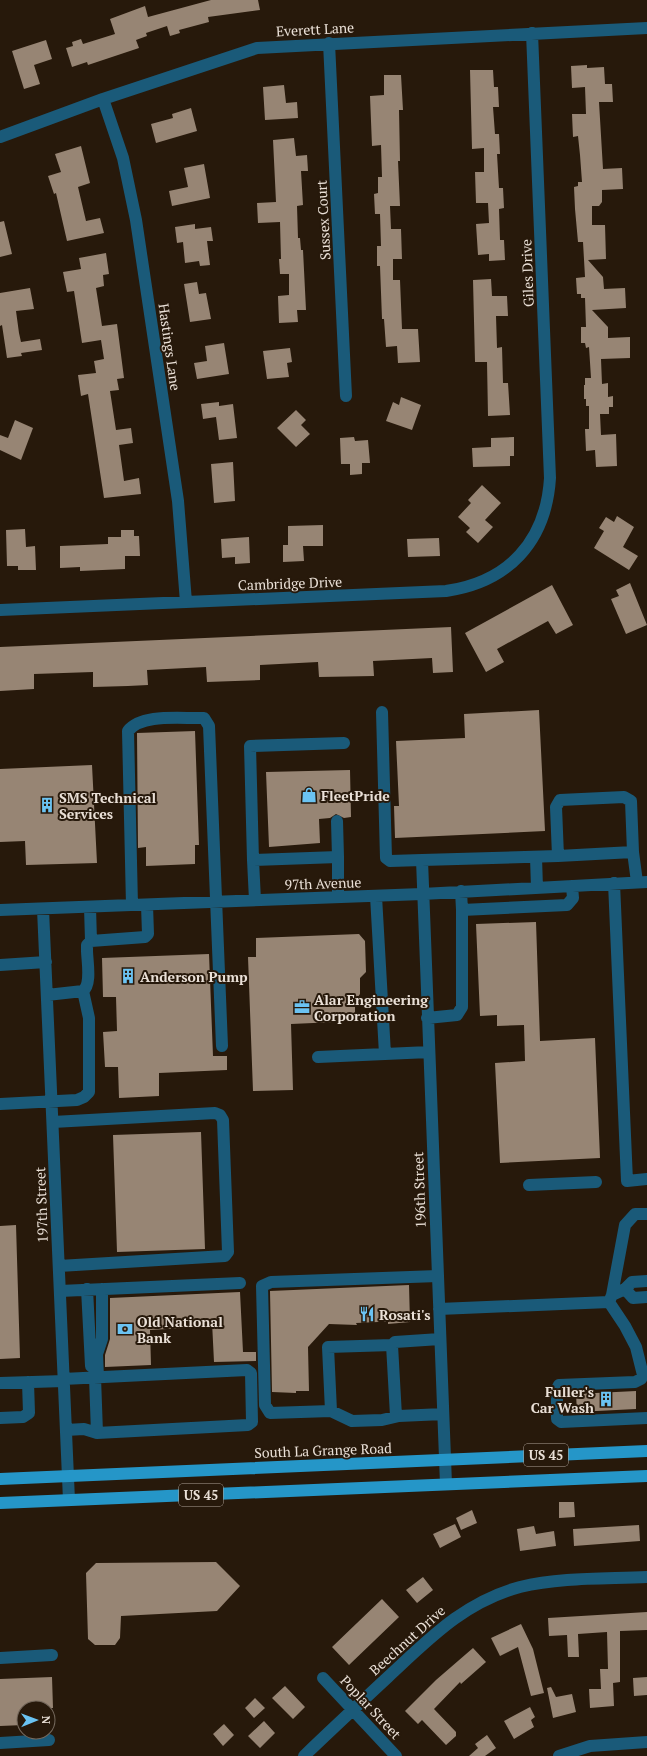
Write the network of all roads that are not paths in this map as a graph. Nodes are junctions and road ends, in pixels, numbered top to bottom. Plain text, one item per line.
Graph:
1 (647, 28) edge
2 (532, 33) junction
3 (329, 43) junction
4 (103, 100) junction
5 (0, 137) edge
6 (346, 396) dead end
7 (545, 512) joint
8 (186, 602) junction
9 (0, 610) edge
10 (382, 712) dead end
11 (344, 743) dead end
12 (337, 821) dead end
13 (633, 852) junction
14 (558, 856) junction
15 (338, 857) junction
16 (536, 857) junction
17 (253, 860) junction
18 (422, 860) junction
19 (642, 882) edge
20 (614, 884) junction
21 (572, 886) junction
22 (537, 888) junction
23 (461, 891) junction
24 (422, 894) junction
25 (376, 896) junction
26 (338, 897) junction
27 (255, 900) junction
28 (216, 902) junction
29 (132, 905) junction
30 (147, 905) junction
31 (90, 907) junction
32 (43, 909) junction
33 (0, 910) edge
34 (462, 910) junction
35 (91, 941) junction
36 (46, 962) junction
37 (0, 965) edge
38 (83, 991) junction
39 (47, 995) junction
40 (427, 1018) junction
41 (222, 1046) dead end
42 (428, 1052) junction
43 (385, 1054) junction
44 (318, 1057) dead end
45 (52, 1100) junction
46 (0, 1104) edge
47 (53, 1122) junction
48 (647, 1180) edge
49 (596, 1182) dead end
50 (529, 1185) dead end
51 (647, 1214) edge
52 (59, 1266) junction
53 (438, 1276) junction
54 (647, 1282) edge
55 (240, 1283) dead end
56 (87, 1289) junction
57 (102, 1289) junction
58 (626, 1289) junction
59 (647, 1289) edge
60 (60, 1290) junction
61 (647, 1297) edge
62 (610, 1298) junction
63 (439, 1309) junction
64 (440, 1340) junction
65 (392, 1345) junction
66 (95, 1377) junction
67 (64, 1380) junction
68 (28, 1382) junction
69 (0, 1383) edge
70 (267, 1411) junction
71 (331, 1411) junction
72 (252, 1412) junction
73 (443, 1414) junction
74 (396, 1416) junction
75 (0, 1418) edge
76 (647, 1418) edge
77 (66, 1430) junction
78 (97, 1433) junction
79 (647, 1451) edge
80 (445, 1460) junction
81 (68, 1476) junction
82 (647, 1476) edge
83 (0, 1479) edge
84 (446, 1484) junction
85 (69, 1500) junction
86 (0, 1504) edge
87 (647, 1577) edge
88 (52, 1656) dead end
89 (0, 1658) edge
90 (323, 1678) dead end
91 (353, 1709) junction
92 (48, 1740) dead end
93 (647, 1742) edge
94 (0, 1744) edge
95 (304, 1756) edge
96 (396, 1756) edge
97 (559, 1756) edge

1 - 2 street, Everett Lane
2 - 3 street, Everett Lane
2 - 7 street, Giles Drive
3 - 4 street, Everett Lane
3 - 6 street, Sussex Court
4 - 5 street, Everett Lane
4 - 8 street, Hastings Lane
7 - 8 street, Cambridge Drive
8 - 9 street, Cambridge Drive
10 - 18 street
11 - 17 street
12 - 15 street
13 - 14 street
13 - 14 street
13 - 19 street
14 - 16 street
15 - 17 street
15 - 26 street
16 - 18 street
16 - 22 street
17 - 27 street
18 - 24 street, 196th Street
19 - 20 street, 97th Avenue
20 - 21 street, 97th Avenue
20 - 48 street
21 - 22 street, 97th Avenue
21 - 34 street
22 - 23 street, 97th Avenue
23 - 24 street, 97th Avenue
23 - 34 street
24 - 25 street, 97th Avenue
24 - 40 street, 196th Street
25 - 26 street, 97th Avenue
25 - 43 street
26 - 27 street, 97th Avenue
27 - 28 street, 97th Avenue
28 - 29 street
28 - 30 street, 97th Avenue
28 - 41 street
29 - 30 street, 97th Avenue
29 - 31 street, 97th Avenue
30 - 35 street
31 - 32 street, 97th Avenue
31 - 35 street
32 - 33 street, 97th Avenue
32 - 36 street, 197th Street
34 - 40 street
35 - 38 street
36 - 37 street
36 - 39 street, 197th Street
38 - 39 street
38 - 45 street
39 - 45 street, 197th Street
40 - 42 street, 196th Street
42 - 43 street
42 - 53 street, 196th Street
43 - 44 street
45 - 46 street
45 - 47 street, 197th Street
47 - 52 street, 197th Street
47 - 52 street
49 - 50 street
51 - 62 street
52 - 60 street, 197th Street
53 - 63 street, 196th Street
53 - 70 street
54 - 58 street
55 - 57 street
56 - 57 street
56 - 60 street
56 - 66 street
57 - 66 street
58 - 59 street
58 - 61 street
58 - 62 street
60 - 67 street, 197th Street
62 - 63 street
62 - 76 street
63 - 64 street, 196th Street
64 - 65 street
64 - 73 street, 196th Street
65 - 71 street
65 - 74 street
66 - 67 street
66 - 72 street
66 - 78 street
67 - 68 street
67 - 77 street, 197th Street
68 - 69 street
68 - 75 street
70 - 71 street
70 - 72 street
71 - 74 street
72 - 78 street
73 - 74 street
73 - 80 street, 196th Street
77 - 78 street
77 - 81 street, 197th Street
79 - 80 main road, South La Grange Road / US 45
80 - 81 main road, South La Grange Road / US 45
80 - 84 street, 196th Street
81 - 83 main road, South La Grange Road / US 45
81 - 85 street, 197th Street
82 - 84 main road, US 45
84 - 85 main road, US 45
85 - 86 main road, US 45
87 - 91 street, Beechnut Drive
88 - 89 street
90 - 91 street, Poplar Street
91 - 95 street, Beechnut Drive
91 - 96 street, Poplar Street
92 - 94 street
93 - 97 street

